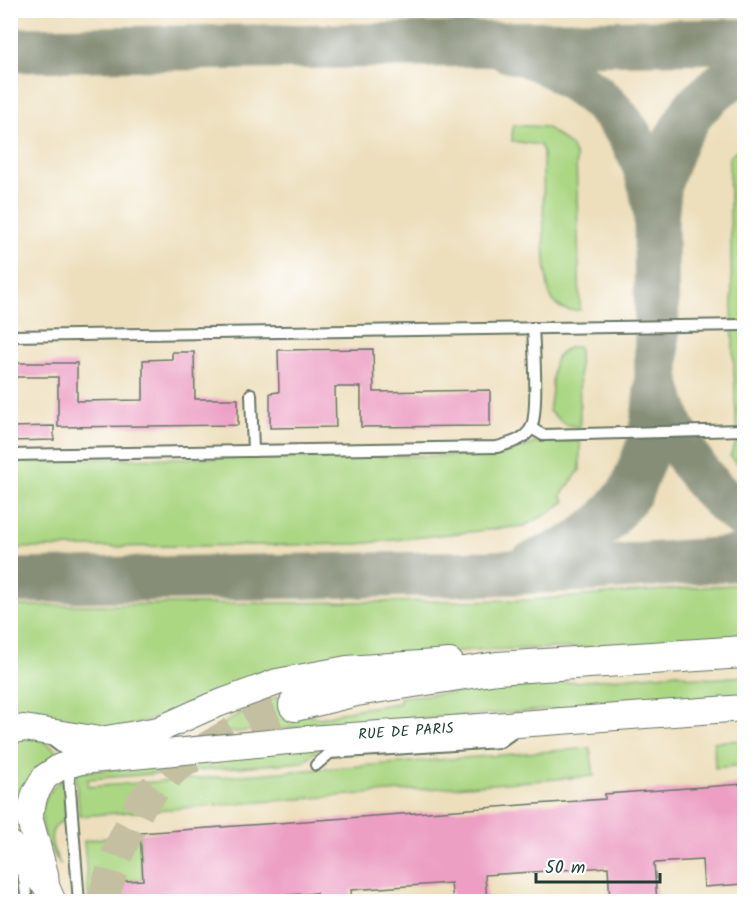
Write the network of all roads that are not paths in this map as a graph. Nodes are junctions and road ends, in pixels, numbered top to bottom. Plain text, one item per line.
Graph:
1 (744, 325) edge
2 (533, 328) junction
3 (10, 336) edge
4 (251, 394) dead end
5 (531, 428) junction
6 (744, 430) edge
7 (253, 451) junction
8 (10, 455) edge
9 (744, 652) edge
10 (497, 668) junction
11 (295, 705) tunnel mouth
12 (744, 708) edge
13 (527, 723) junction
14 (10, 731) edge
15 (41, 731) junction
16 (98, 760) junction
17 (68, 765) junction
18 (316, 765) dead end
19 (16, 853) edge
20 (42, 896) edge
21 (79, 902) edge

1 - 2 lane
2 - 3 lane
2 - 5 lane
4 - 7 lane
5 - 6 lane
5 - 7 lane
7 - 8 lane
9 - 10 main road
10 - 11 main road
10 - 15 street
12 - 13 street, RUE DE PARIS
13 - 16 street, RUE DE PARIS
13 - 18 lane
14 - 15 street
15 - 16 lane
16 - 17 street, RUE DE PARIS
17 - 20 street
17 - 21 lane
19 - 20 street

